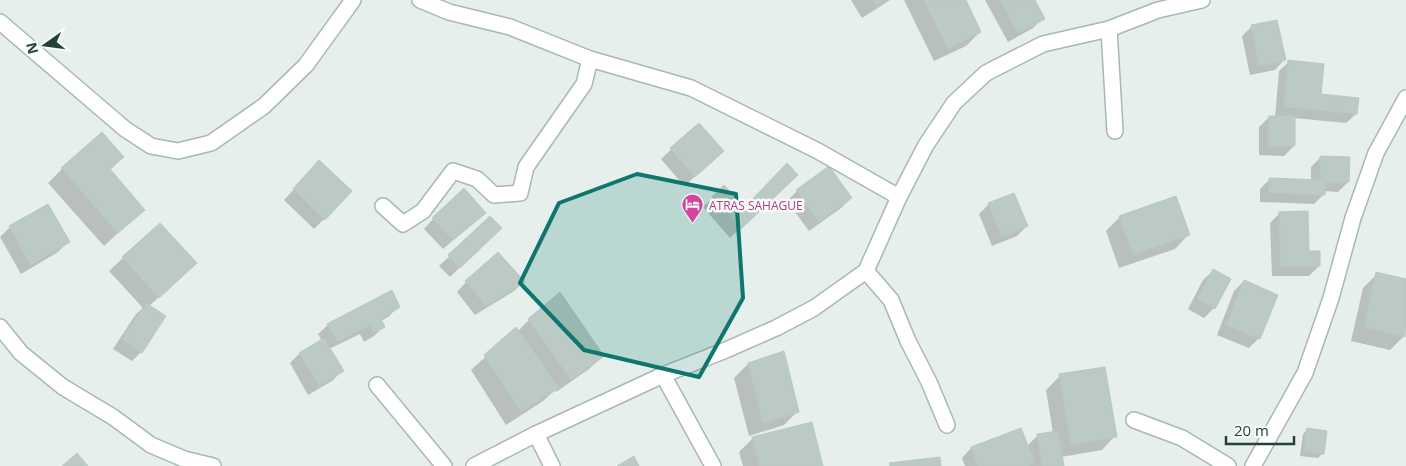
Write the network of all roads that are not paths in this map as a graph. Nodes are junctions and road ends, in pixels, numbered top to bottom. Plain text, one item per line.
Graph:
1 (353, 0) edge
2 (420, 0) edge
3 (1202, 0) edge
4 (0, 22) edge
5 (1109, 29) junction
6 (590, 59) junction
7 (1406, 98) edge
8 (1115, 131) dead end
9 (899, 197) junction
10 (383, 206) dead end
11 (866, 271) junction
12 (0, 327) edge
13 (663, 375) junction
14 (378, 386) dead end
15 (1134, 420) dead end
16 (947, 425) dead end
17 (536, 434) junction
18 (213, 466) edge
19 (444, 466) edge
20 (474, 466) edge
21 (552, 466) edge
22 (713, 466) edge
23 (1228, 466) edge
24 (1253, 466) edge

1 - 4 street
2 - 6 street
3 - 5 street
5 - 8 street
5 - 9 street
6 - 9 street
6 - 10 street
7 - 24 street
9 - 11 street
11 - 13 street
11 - 16 street
12 - 18 street
13 - 17 street
13 - 22 street
14 - 19 street
15 - 23 street
17 - 20 street
17 - 21 street

